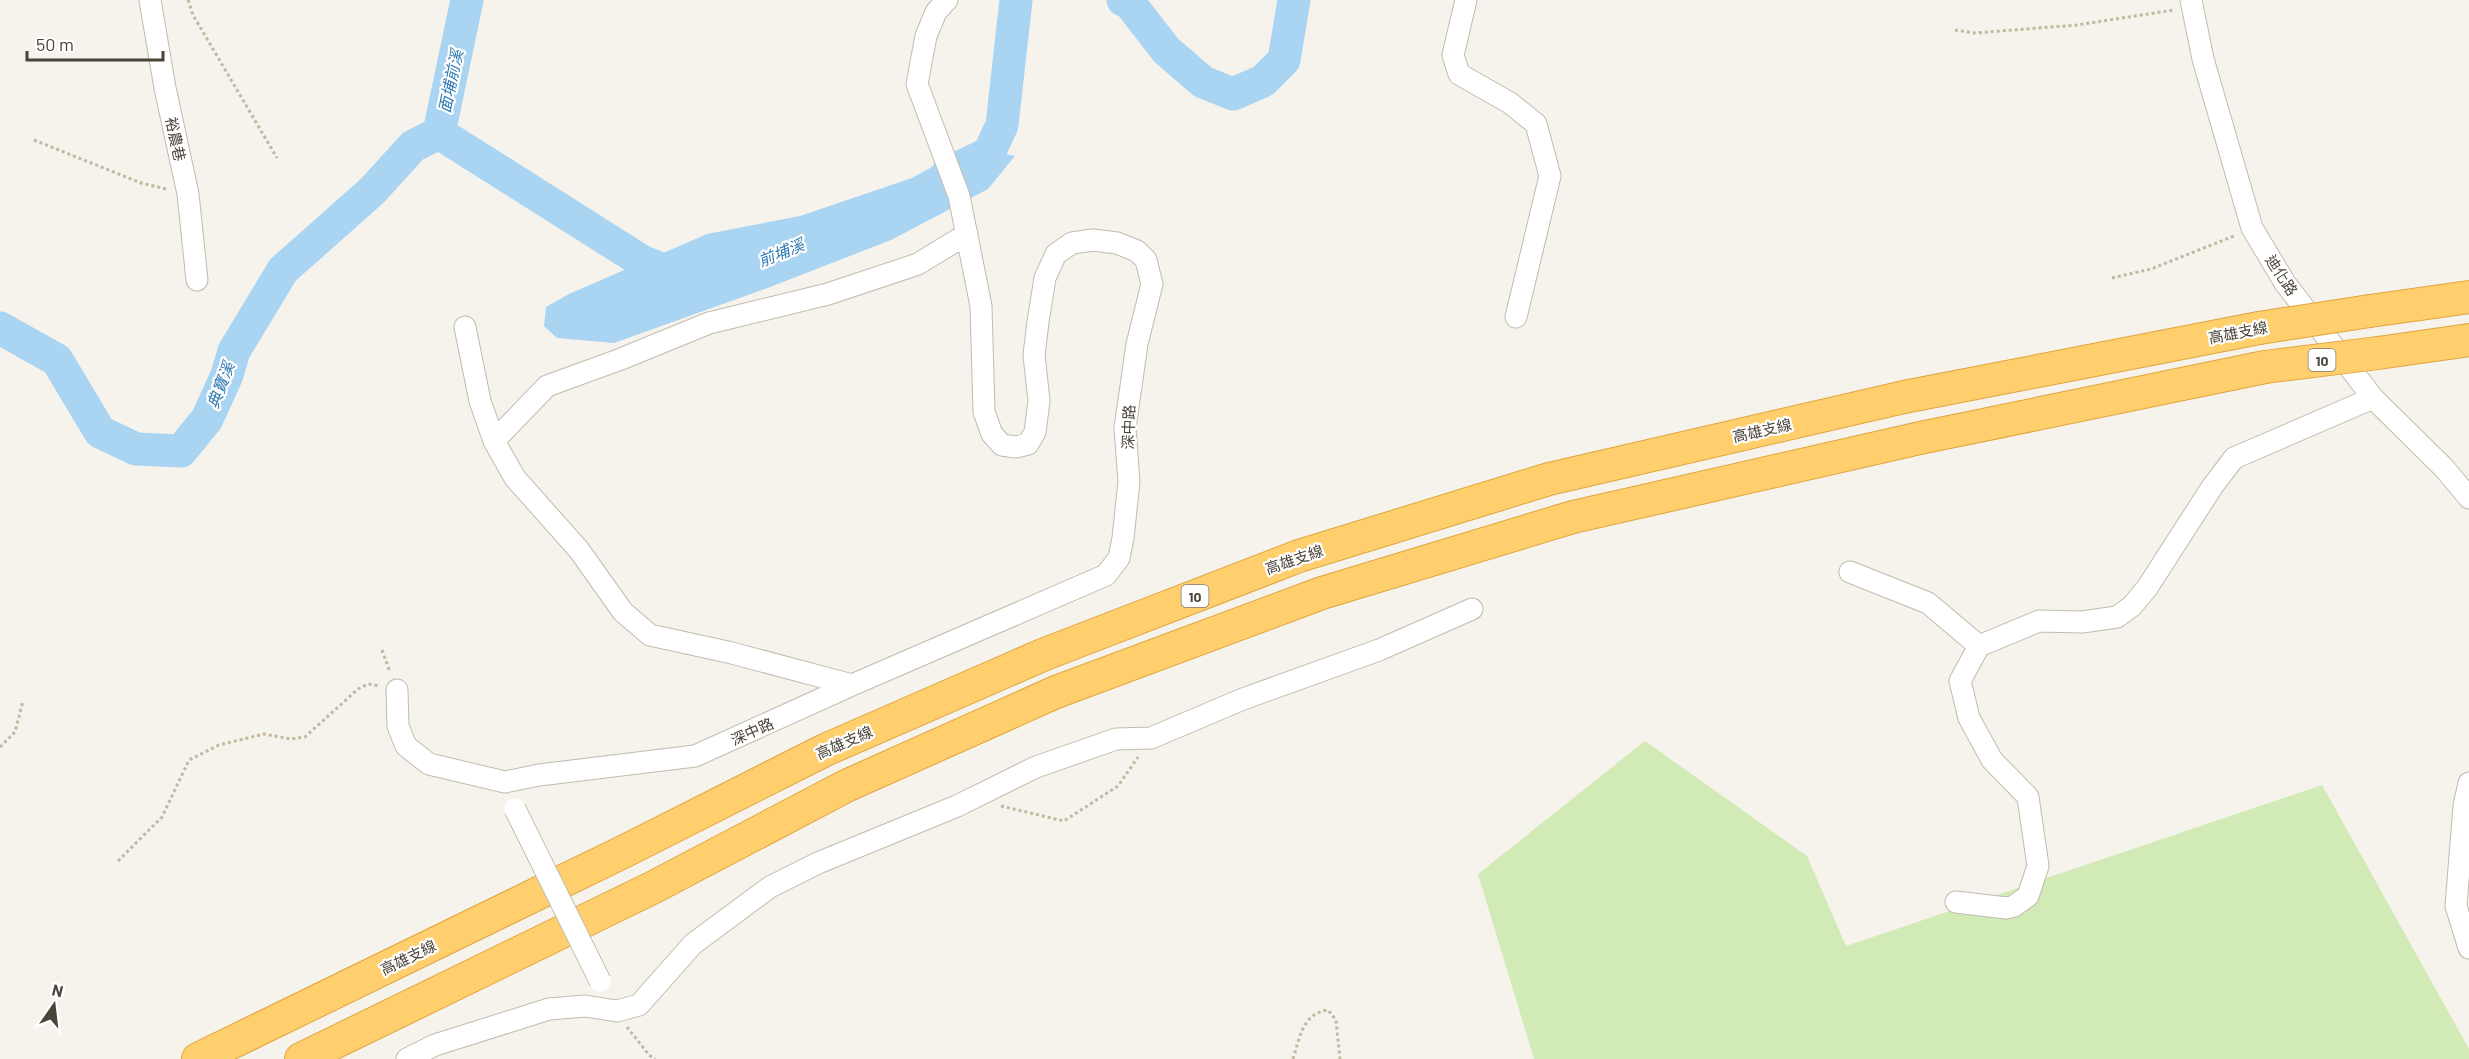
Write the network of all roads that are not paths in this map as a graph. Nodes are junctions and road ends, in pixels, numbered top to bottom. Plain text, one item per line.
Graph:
1 (150, 0) edge
2 (948, 0) edge
3 (1466, 0) edge
4 (2193, 4) edge
5 (967, 234) junction
6 (197, 280) dead end
7 (2469, 297) edge
8 (1516, 316) dead end
9 (465, 327) dead end
10 (2469, 340) edge
11 (2373, 398) junction
12 (494, 441) junction
13 (2469, 498) edge
14 (1850, 572) dead end
15 (1472, 609) dead end
16 (1979, 646) junction
17 (852, 685) junction
18 (397, 690) road end
19 (506, 782) junction
20 (2469, 783) edge
21 (1956, 902) dead end
22 (2469, 948) edge
23 (617, 1011) junction
24 (198, 1059) edge
25 (301, 1059) edge
26 (407, 1059) edge

1 - 6 street, 裕農巷
2 - 5 street, 深中路
3 - 8 street
4 - 11 street, 迪化路
5 - 12 street
5 - 17 street, 深中路
7 - 24 highway, 高雄支線 / 10, bridge
9 - 12 street
10 - 25 highway, 10, bridge
11 - 13 street, 迪化路
11 - 16 street
12 - 17 street
14 - 16 street
15 - 23 street
16 - 21 street
17 - 19 street, 深中路
18 - 19 street, 深中路
19 - 23 street, bridge
20 - 22 street
23 - 26 street

